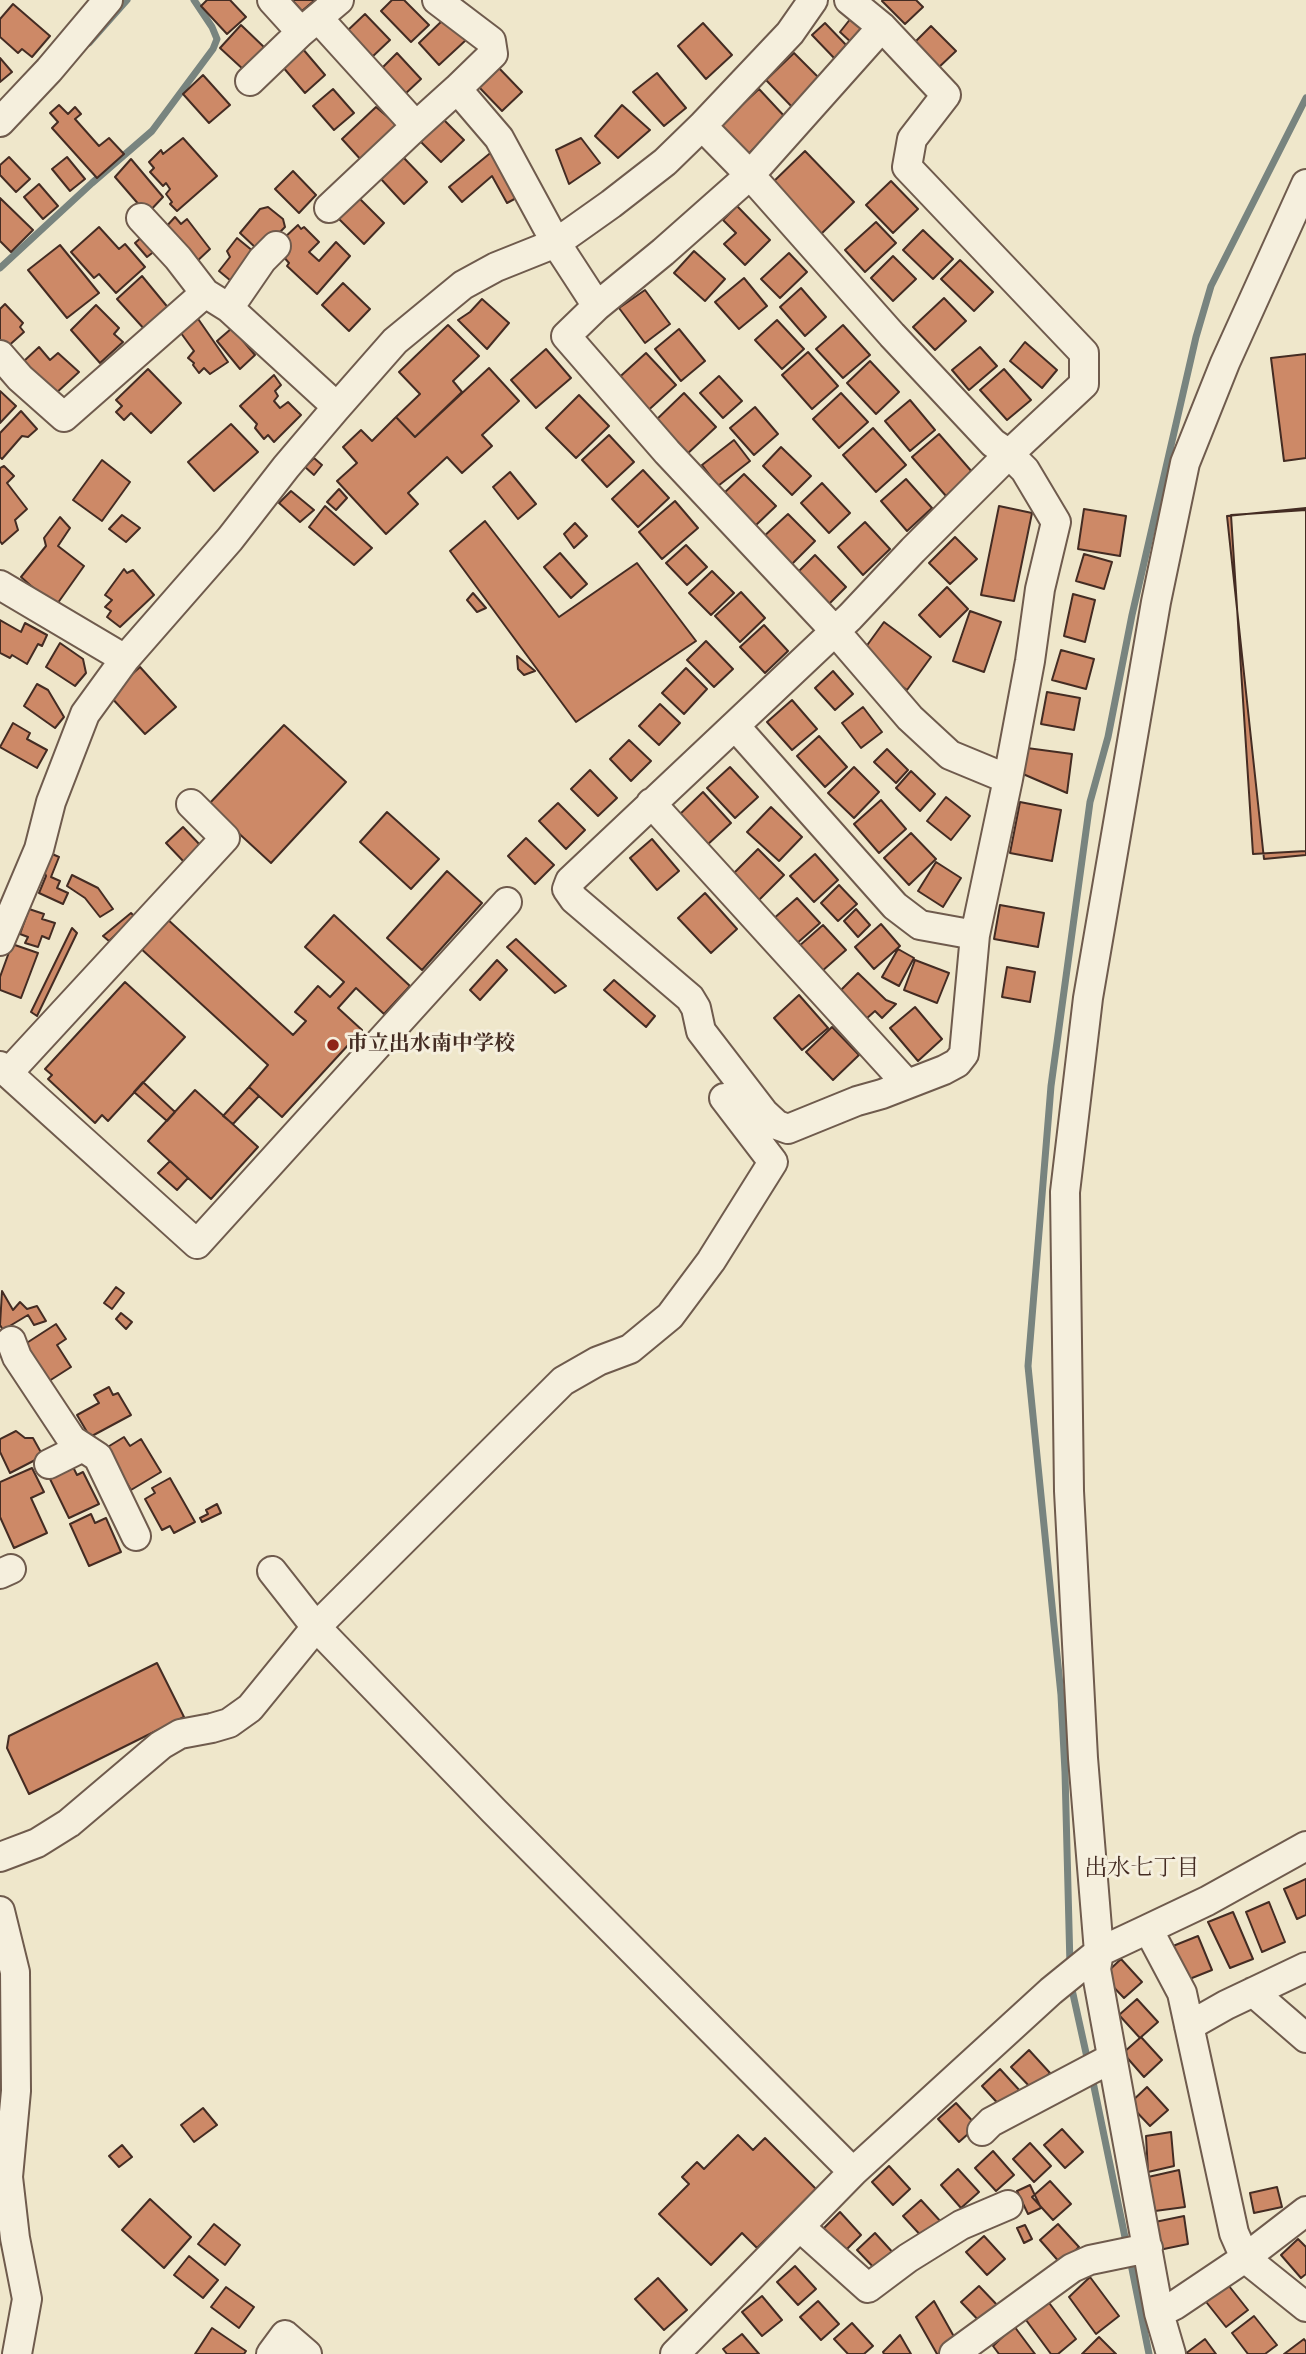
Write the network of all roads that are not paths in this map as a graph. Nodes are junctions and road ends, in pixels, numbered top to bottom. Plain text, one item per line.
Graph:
1 (108, 0) edge
2 (272, 0) edge
3 (339, 0) edge
4 (437, 0) edge
5 (813, 0) edge
6 (849, 0) edge
7 (309, 25) junction
8 (882, 27) junction
9 (250, 81) dead end
10 (457, 89) junction
11 (0, 122) edge
12 (416, 126) junction
13 (702, 127) junction
14 (750, 175) junction
15 (1306, 184) edge
16 (329, 208) dead end
17 (141, 218) dead end
18 (555, 243) junction
19 (276, 246) dead end
20 (205, 293) junction
21 (597, 306) junction
22 (229, 308) junction
23 (0, 355) edge
24 (337, 407) junction
25 (1009, 454) junction
26 (0, 585) edge
27 (835, 631) junction
28 (125, 659) junction
29 (736, 726) junction
30 (1008, 779) junction
31 (651, 803) junction
32 (191, 804) dead end
33 (507, 902) dead end
34 (975, 935) junction
35 (0, 941) edge
36 (4, 1069) edge
37 (907, 1084) junction
38 (724, 1098) dead end
39 (12, 1341) edge
40 (83, 1447) junction
41 (49, 1464) dead end
42 (136, 1536) dead end
43 (272, 1571) dead end
44 (316, 1627) junction
45 (1306, 1846) edge
46 (0, 1857) edge
47 (0, 1911) edge
48 (1148, 1929) junction
49 (1099, 1952) junction
50 (1306, 1967) edge
51 (1253, 1992) junction
52 (1189, 2026) junction
53 (1306, 2038) edge
54 (1112, 2058) junction
55 (982, 2131) dead end
56 (853, 2172) junction
57 (1007, 2205) dead end
58 (1306, 2211) edge
59 (801, 2228) junction
60 (1147, 2248) junction
61 (1245, 2258) junction
62 (1306, 2307) edge
63 (1159, 2312) junction
64 (12, 2315) edge
65 (689, 2350) edge
66 (17, 2354) edge
67 (271, 2354) edge
68 (307, 2354) edge
69 (954, 2354) edge
70 (1171, 2354) edge

1 - 11 street
2 - 7 street
3 - 7 street
4 - 10 street
5 - 13 street
6 - 8 street
7 - 9 street
7 - 12 street
8 - 14 street
8 - 25 street
10 - 12 street
10 - 18 street
12 - 16 street
13 - 14 street
13 - 18 street
14 - 21 street
14 - 25 street
15 - 49 street
17 - 20 street
18 - 21 street
18 - 24 street
19 - 22 street
20 - 22 street
20 - 23 street
21 - 27 street
22 - 24 street
24 - 28 street
25 - 27 street
25 - 30 street
26 - 28 street
27 - 29 street
27 - 30 street
28 - 35 street
29 - 31 street
29 - 34 street
30 - 34 street
31 - 37 street
31 - 37 street
32 - 36 street
33 - 36 street
34 - 37 street
38 - 44 street
39 - 40 street
40 - 41 street
40 - 42 street
43 - 44 street
44 - 46 street
44 - 56 street
45 - 48 street
47 - 64 street
48 - 49 street
48 - 52 street
49 - 54 street
49 - 56 street
50 - 51 street
51 - 52 street
51 - 53 street
52 - 61 street
54 - 55 street
54 - 60 street
56 - 59 street
57 - 59 street
58 - 61 street
59 - 65 street
60 - 63 street
60 - 69 street
61 - 62 street
61 - 63 street
63 - 70 street
64 - 66 street
67 - 68 street

